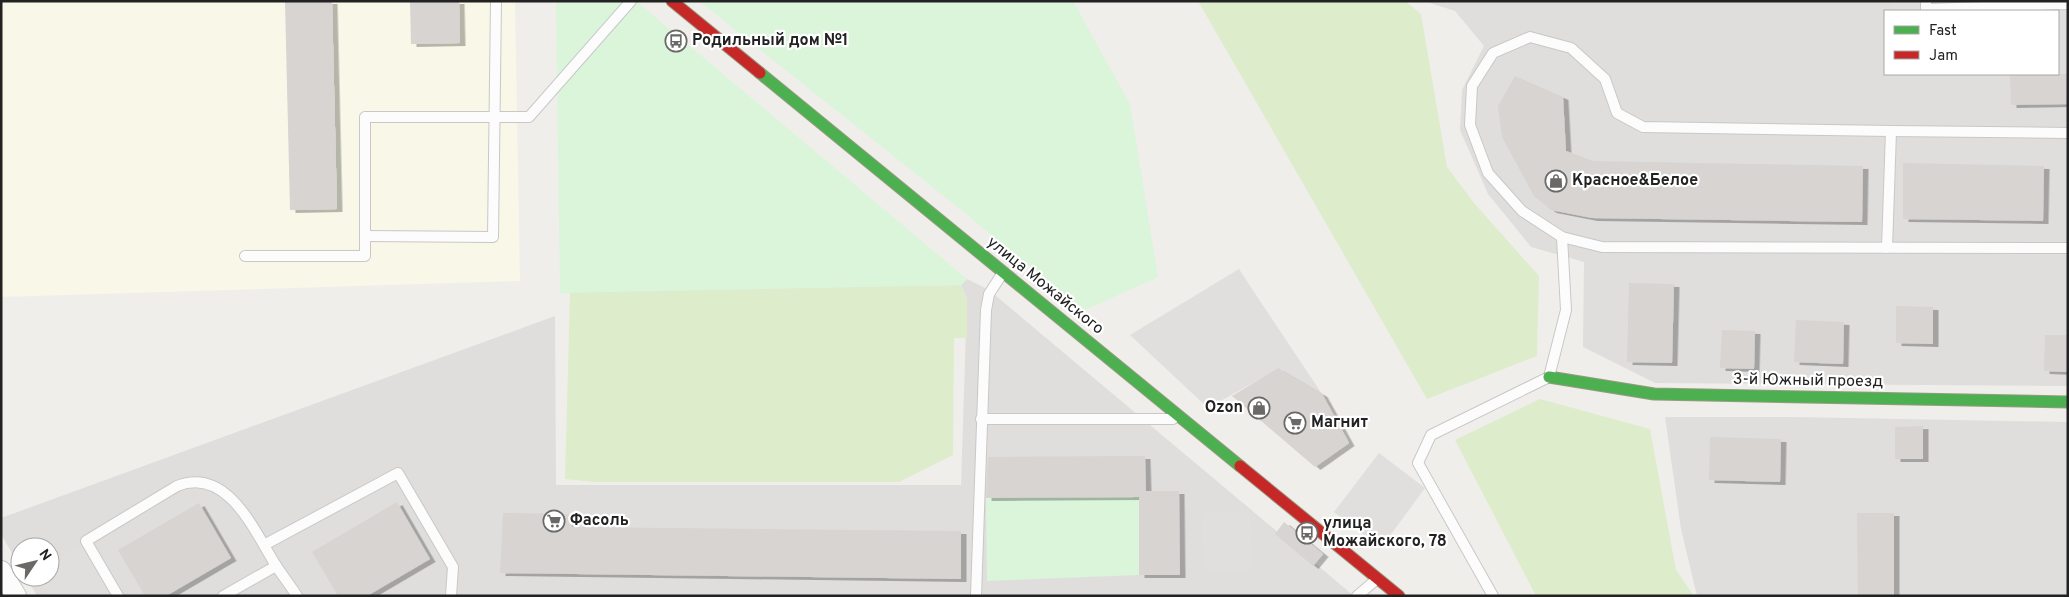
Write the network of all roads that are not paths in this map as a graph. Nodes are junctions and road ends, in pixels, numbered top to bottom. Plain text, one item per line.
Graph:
1 (496, 1) edge
2 (631, 1) edge
3 (672, 1) edge
4 (1926, 1) edge
5 (2068, 4) edge
6 (495, 117) junction
7 (1891, 131) junction
8 (2068, 133) edge
9 (366, 236) junction
10 (1562, 237) junction
11 (1887, 248) junction
12 (2068, 248) edge
13 (245, 256) dead end
14 (1003, 274) junction
15 (1549, 376) junction
16 (2068, 402) edge
17 (982, 419) junction
18 (1184, 419) junction
19 (264, 545) junction
20 (276, 566) junction
21 (1, 571) edge
22 (1378, 578) junction
23 (16, 596) edge
24 (118, 596) edge
25 (224, 596) edge
26 (297, 596) edge
27 (451, 596) edge
28 (976, 596) edge
29 (1357, 596) edge
30 (1399, 596) edge
31 (1493, 596) edge

1 - 6 lane
2 - 6 lane
3 - 14 main road, улица Можайского
4 - 5 lane
6 - 9 lane
6 - 9 lane
7 - 8 lane
7 - 10 lane
7 - 11 lane
9 - 13 lane
10 - 11 lane
10 - 15 lane
11 - 12 lane
14 - 17 lane
14 - 18 main road, улица Можайского
15 - 16 main road, 3-й Южный проезд
15 - 31 lane
17 - 18 lane
17 - 28 lane
18 - 22 main road, улица Можайского
19 - 20 lane
19 - 24 lane
19 - 27 lane
20 - 25 lane
20 - 26 lane
21 - 23 street
22 - 29 lane
22 - 30 main road, улица Можайского

